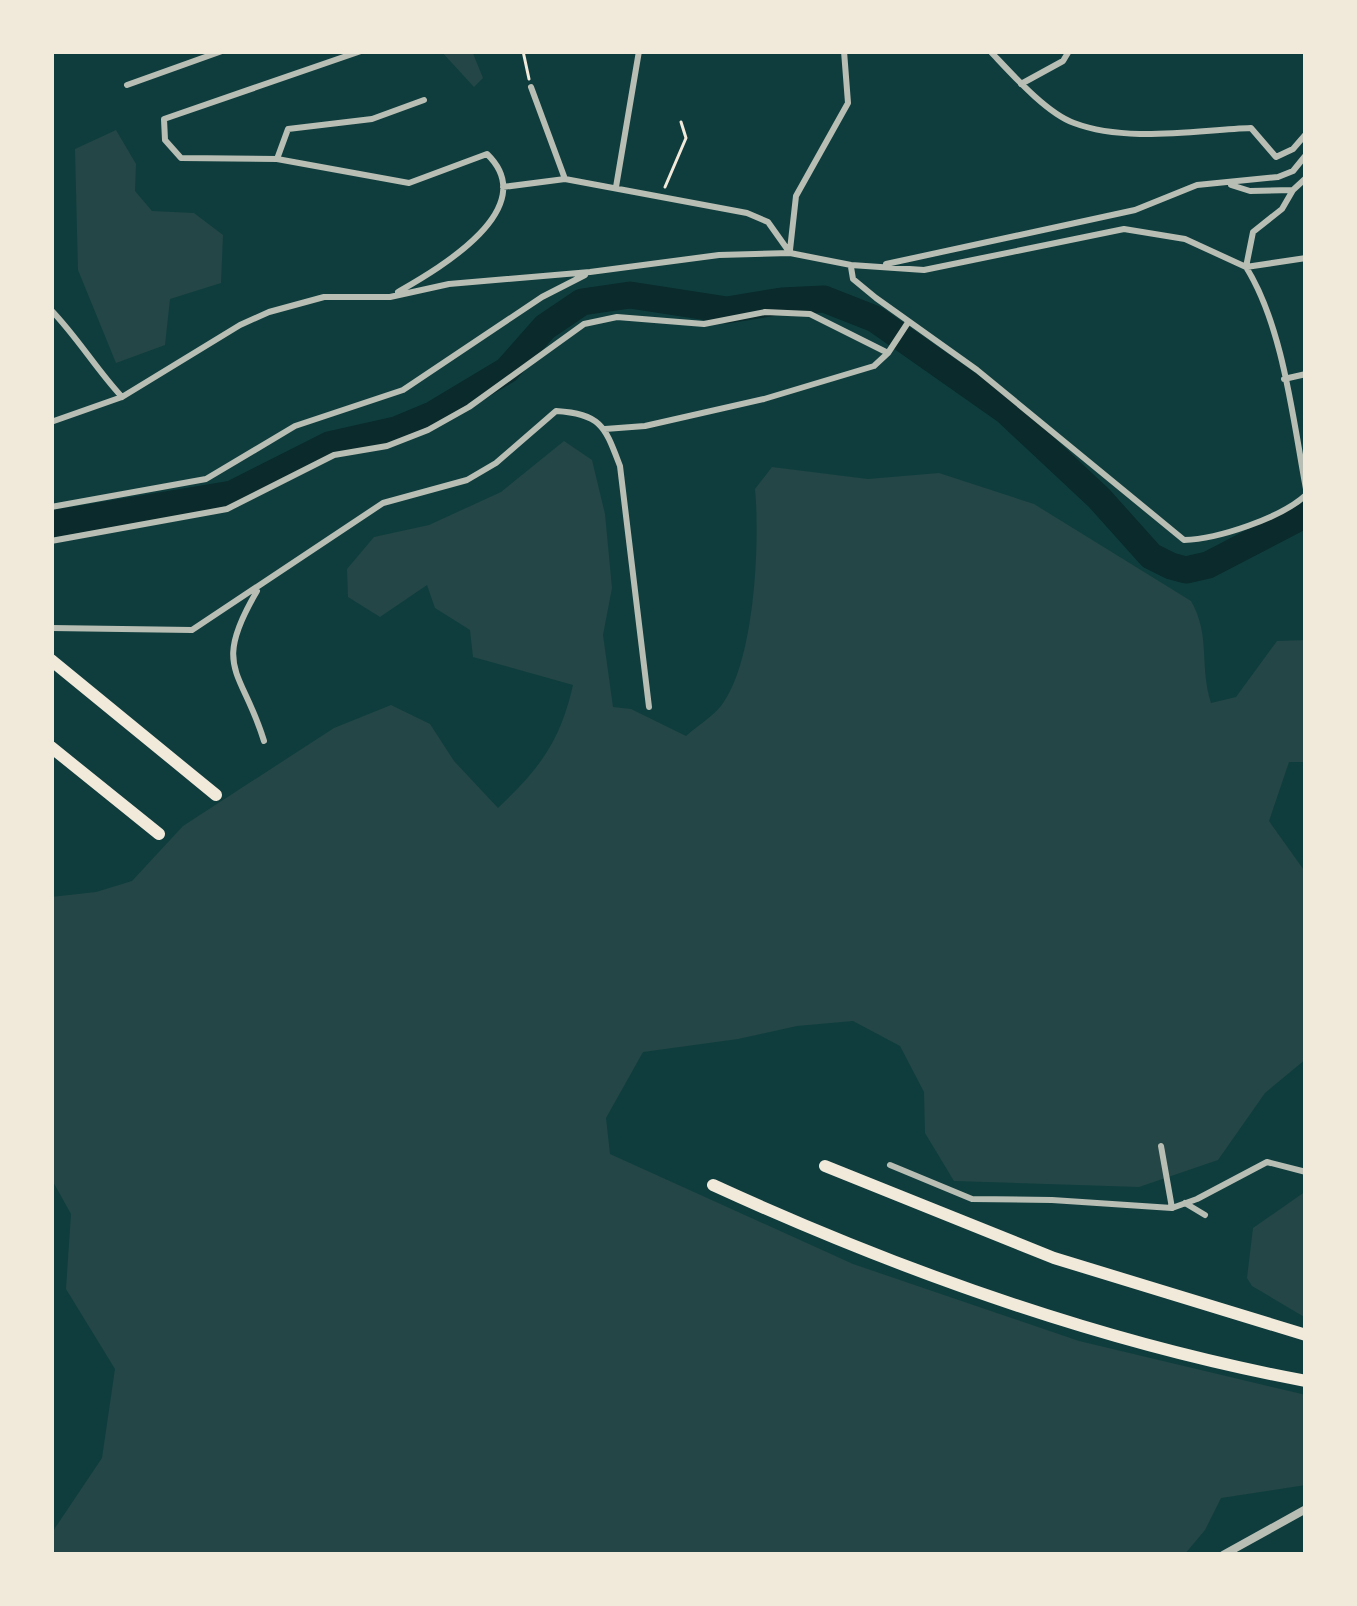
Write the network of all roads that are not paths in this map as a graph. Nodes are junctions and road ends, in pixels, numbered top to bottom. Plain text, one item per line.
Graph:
1 (222, 51) edge
2 (361, 51) edge
3 (639, 51) edge
4 (844, 51) edge
5 (990, 51) edge
6 (1069, 51) edge
7 (1022, 84) junction
8 (127, 85) dead end
9 (531, 87) road end
10 (424, 100) dead end
11 (1306, 134) edge
12 (1306, 154) edge
13 (277, 159) junction
14 (1306, 178) edge
15 (565, 179) junction
16 (1228, 184) junction
17 (503, 187) junction
18 (616, 187) junction
19 (1293, 190) junction
20 (790, 254) junction
21 (1306, 258) edge
22 (850, 265) junction
23 (874, 266) junction
24 (1246, 267) junction
25 (590, 272) junction
26 (390, 297) junction
27 (51, 310) edge
28 (907, 324) junction
29 (890, 351) junction
30 (1306, 374) edge
31 (1284, 379) junction
32 (122, 397) junction
33 (51, 422) edge
34 (605, 429) junction
35 (1306, 488) edge
36 (51, 507) edge
37 (51, 541) edge
38 (259, 587) junction
39 (51, 628) edge
40 (51, 660) edge
41 (649, 707) dead end
42 (264, 741) dead end
43 (57, 752) edge
44 (216, 795) dead end
45 (159, 834) dead end
46 (1161, 1146) dead end
47 (890, 1165) dead end
48 (825, 1166) dead end
49 (1306, 1172) edge
50 (713, 1185) dead end
51 (1185, 1203) junction
52 (1172, 1208) junction
53 (1205, 1215) dead end
54 (1306, 1335) edge
55 (1306, 1381) edge
56 (1306, 1509) edge
57 (1222, 1555) edge

1 - 8 street
2 - 13 street
3 - 18 street
4 - 20 street
5 - 7 street
6 - 7 street
7 - 11 street
9 - 15 street
10 - 13 street
12 - 16 street
13 - 17 street
14 - 19 street
15 - 17 street
15 - 18 street
16 - 19 street
16 - 23 street
17 - 26 street
18 - 20 street
19 - 24 street
20 - 22 street
20 - 25 street
21 - 24 street
22 - 23 street
22 - 28 street
23 - 24 street
24 - 31 street
25 - 26 street
25 - 36 street
26 - 32 street
27 - 32 street
28 - 29 street
28 - 35 street
29 - 34 street
29 - 37 street
30 - 31 street
31 - 35 street
32 - 33 street
34 - 38 street
34 - 41 street
38 - 39 street
38 - 42 street
40 - 44 highway
43 - 45 highway
46 - 52 street
47 - 52 street
48 - 54 highway
49 - 51 street
50 - 55 highway
51 - 52 street
51 - 53 street
56 - 57 street

